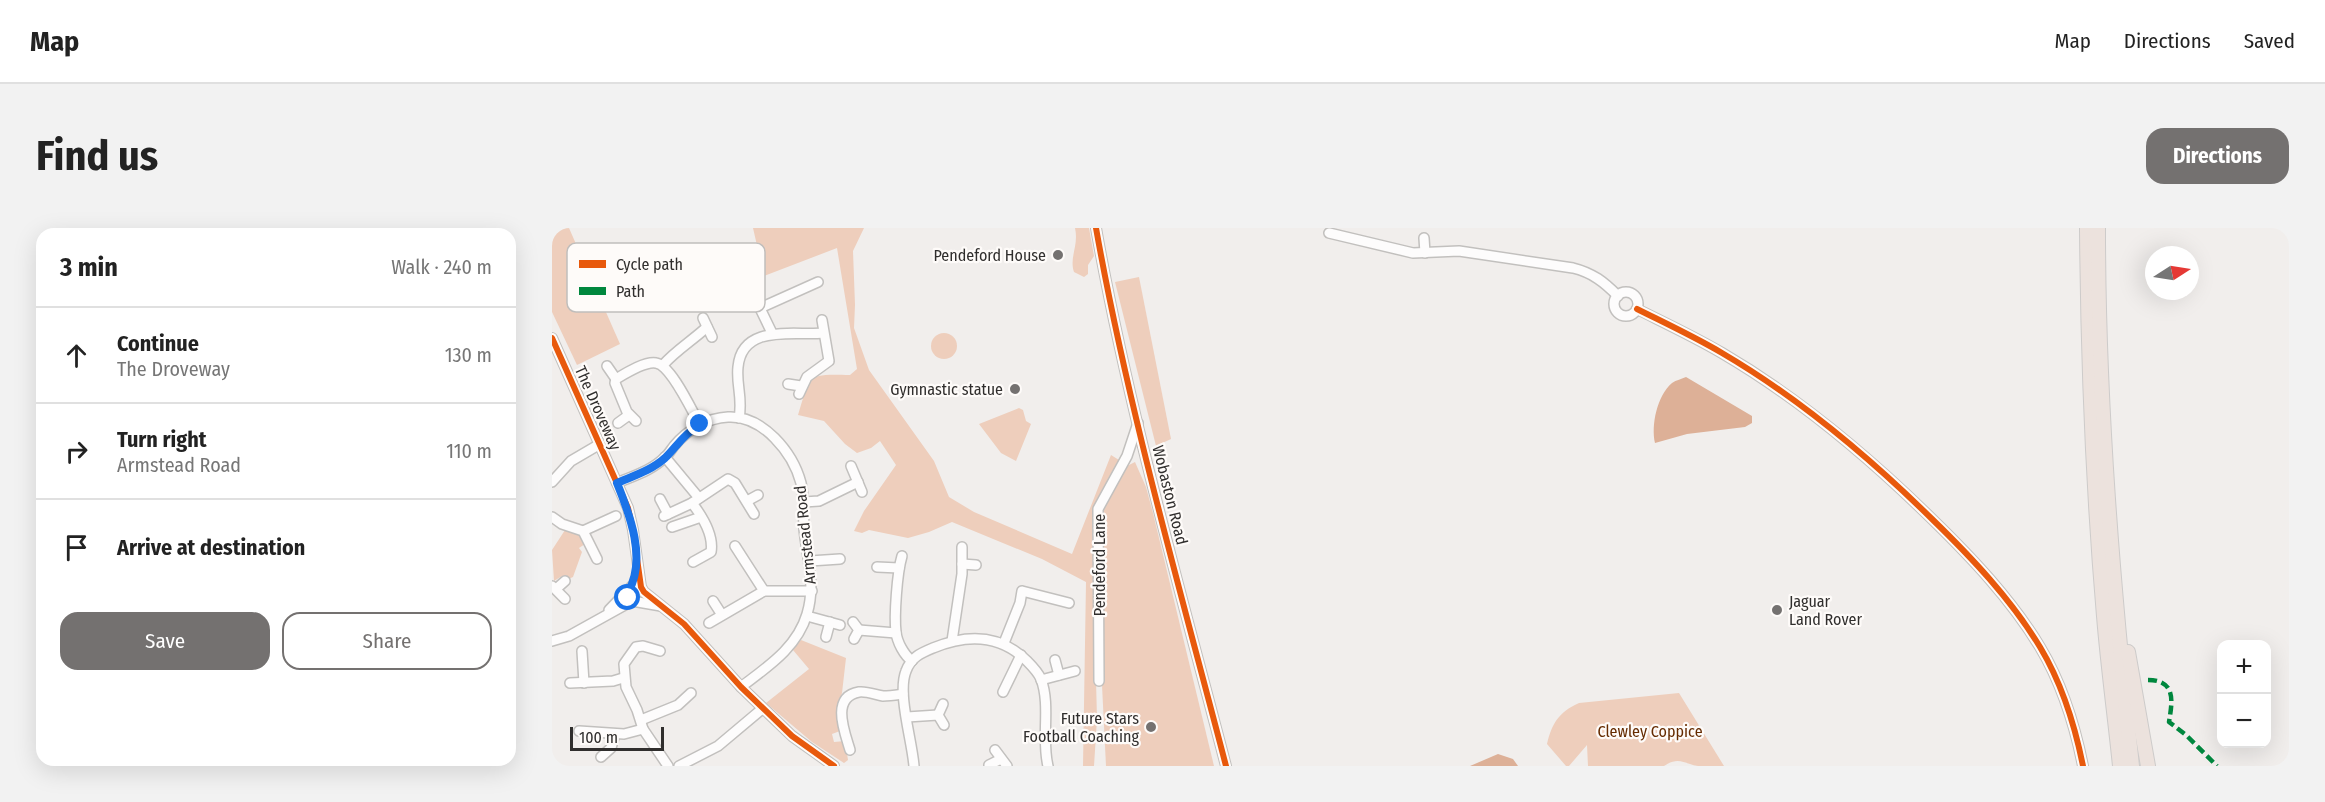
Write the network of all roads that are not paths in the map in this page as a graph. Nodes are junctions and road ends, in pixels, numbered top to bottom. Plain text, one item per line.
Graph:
1 (1096, 228) edge
2 (2087, 228) edge
3 (2098, 228) edge
4 (1329, 233) dead end
5 (1424, 238) dead end
6 (1425, 253) junction
7 (818, 282) dead end
8 (808, 286) junction
9 (813, 296) dead end
10 (1618, 296) junction
11 (765, 301) edge
12 (1637, 309) junction
13 (762, 312) edge
14 (822, 320) dead end
15 (772, 333) junction
16 (823, 333) junction
17 (712, 337) dead end
18 (552, 338) edge
19 (663, 365) junction
20 (607, 366) dead end
21 (616, 379) junction
22 (788, 384) dead end
23 (2103, 384) junction
24 (739, 418) junction
25 (618, 423) dead end
26 (1138, 423) junction
27 (700, 424) junction
28 (600, 444) junction
29 (665, 457) junction
30 (552, 463) edge
31 (851, 466) dead end
32 (561, 471) junction
33 (552, 482) edge
34 (858, 482) junction
35 (617, 483) junction
36 (862, 492) dead end
37 (758, 495) dead end
38 (660, 499) dead end
39 (695, 500) junction
40 (747, 501) junction
41 (804, 502) junction
42 (754, 514) dead end
43 (616, 516) dead end
44 (552, 517) edge
45 (701, 517) junction
46 (672, 527) dead end
47 (584, 531) junction
48 (735, 546) dead end
49 (962, 547) dead end
50 (902, 556) dead end
51 (742, 558) junction
52 (597, 559) dead end
53 (840, 559) dead end
54 (810, 561) junction
55 (693, 562) dead end
56 (733, 563) dead end
57 (962, 564) junction
58 (976, 565) dead end
59 (877, 567) dead end
60 (899, 568) junction
61 (565, 581) dead end
62 (554, 588) edge
63 (636, 589) junction
64 (764, 591) junction
65 (812, 591) junction
66 (565, 599) dead end
67 (636, 601) junction
68 (713, 601) dead end
69 (1070, 603) dead end
70 (664, 606) junction
71 (605, 614) junction
72 (722, 615) junction
73 (807, 615) junction
74 (853, 621) dead end
75 (830, 622) junction
76 (709, 623) dead end
77 (840, 625) dead end
78 (896, 633) junction
79 (826, 637) dead end
80 (552, 641) edge
81 (952, 641) junction
82 (1004, 643) junction
83 (582, 651) dead end
84 (660, 651) dead end
85 (1021, 655) junction
86 (1055, 660) dead end
87 (912, 661) junction
88 (1075, 671) dead end
89 (1010, 674) junction
90 (1059, 675) junction
91 (623, 678) junction
92 (1041, 680) junction
93 (1021, 681) dead end
94 (1099, 681) dead end
95 (570, 683) dead end
96 (584, 683) junction
97 (741, 687) junction
98 (1003, 692) dead end
99 (691, 693) dead end
100 (903, 694) junction
101 (943, 704) dead end
102 (762, 709) junction
103 (938, 715) junction
104 (907, 717) junction
105 (642, 725) junction
106 (944, 725) dead end
107 (579, 730) dead end
108 (615, 734) junction
109 (846, 736) junction
110 (836, 739) dead end
111 (850, 750) dead end
112 (995, 750) dead end
113 (600, 757) dead end
114 (1004, 763) edge
115 (989, 765) edge
116 (668, 766) edge
117 (679, 766) edge
118 (834, 766) edge
119 (914, 766) edge
120 (1048, 766) edge
121 (1226, 766) edge
122 (2083, 766) edge
123 (2120, 766) edge
124 (2132, 766) edge
125 (2148, 766) edge

1 - 26 street, Wobaston Road
2 - 123 highway
3 - 23 highway
4 - 6 street
5 - 6 street
6 - 10 street
7 - 8 street
8 - 9 street
8 - 11 street
10 - 12 street
10 - 12 street
12 - 122 street
13 - 15 street
14 - 16 street
15 - 16 street
15 - 24 street
16 - 22 street
17 - 19 street
18 - 28 street, The Droveway
19 - 21 street
19 - 27 street
20 - 21 street
21 - 25 street
23 - 124 highway
23 - 125 highway
24 - 27 street
24 - 41 street, Armstead Road
26 - 94 street, Pendeford Lane
26 - 121 street, Wobaston Road
27 - 29 street
28 - 32 street
28 - 35 street, The Droveway
29 - 35 street
29 - 39 street
30 - 32 street
31 - 34 street
32 - 33 street
34 - 36 street
34 - 41 street
35 - 63 street, The Droveway
37 - 40 street
38 - 39 street
39 - 40 street
39 - 45 street
40 - 42 street
41 - 54 street, Armstead Road
43 - 47 street
44 - 47 street
45 - 46 street
45 - 55 street
47 - 52 street
48 - 51 street
49 - 57 street
50 - 60 street
51 - 56 street
51 - 64 street
53 - 54 street
54 - 65 street, Armstead Road
57 - 58 street
57 - 81 street
59 - 60 street
60 - 78 street
61 - 62 street
62 - 66 street
63 - 67 street
63 - 67 street
63 - 70 street
63 - 71 street
64 - 65 street
64 - 72 street
65 - 73 street, Armstead Road
67 - 70 street
67 - 71 street
68 - 72 street
69 - 82 street
70 - 97 street
71 - 80 street
72 - 76 street
73 - 75 street
73 - 97 street, Armstead Road
74 - 78 street
75 - 77 street
75 - 79 street
78 - 87 street
81 - 82 street
81 - 87 street
82 - 85 street
83 - 96 street
84 - 91 street
85 - 89 street
85 - 92 street
86 - 90 street
87 - 100 street
88 - 90 street
89 - 93 street
89 - 98 street
90 - 92 street
91 - 96 street
91 - 105 street
92 - 120 street
95 - 96 street
97 - 102 street
99 - 105 street
100 - 104 street
100 - 109 street
101 - 103 street
102 - 117 street
102 - 118 street
103 - 104 street
103 - 106 street
104 - 119 street
105 - 108 street
105 - 116 street
107 - 108 street
108 - 113 street
109 - 110 street
109 - 111 street
112 - 114 street
114 - 115 street

